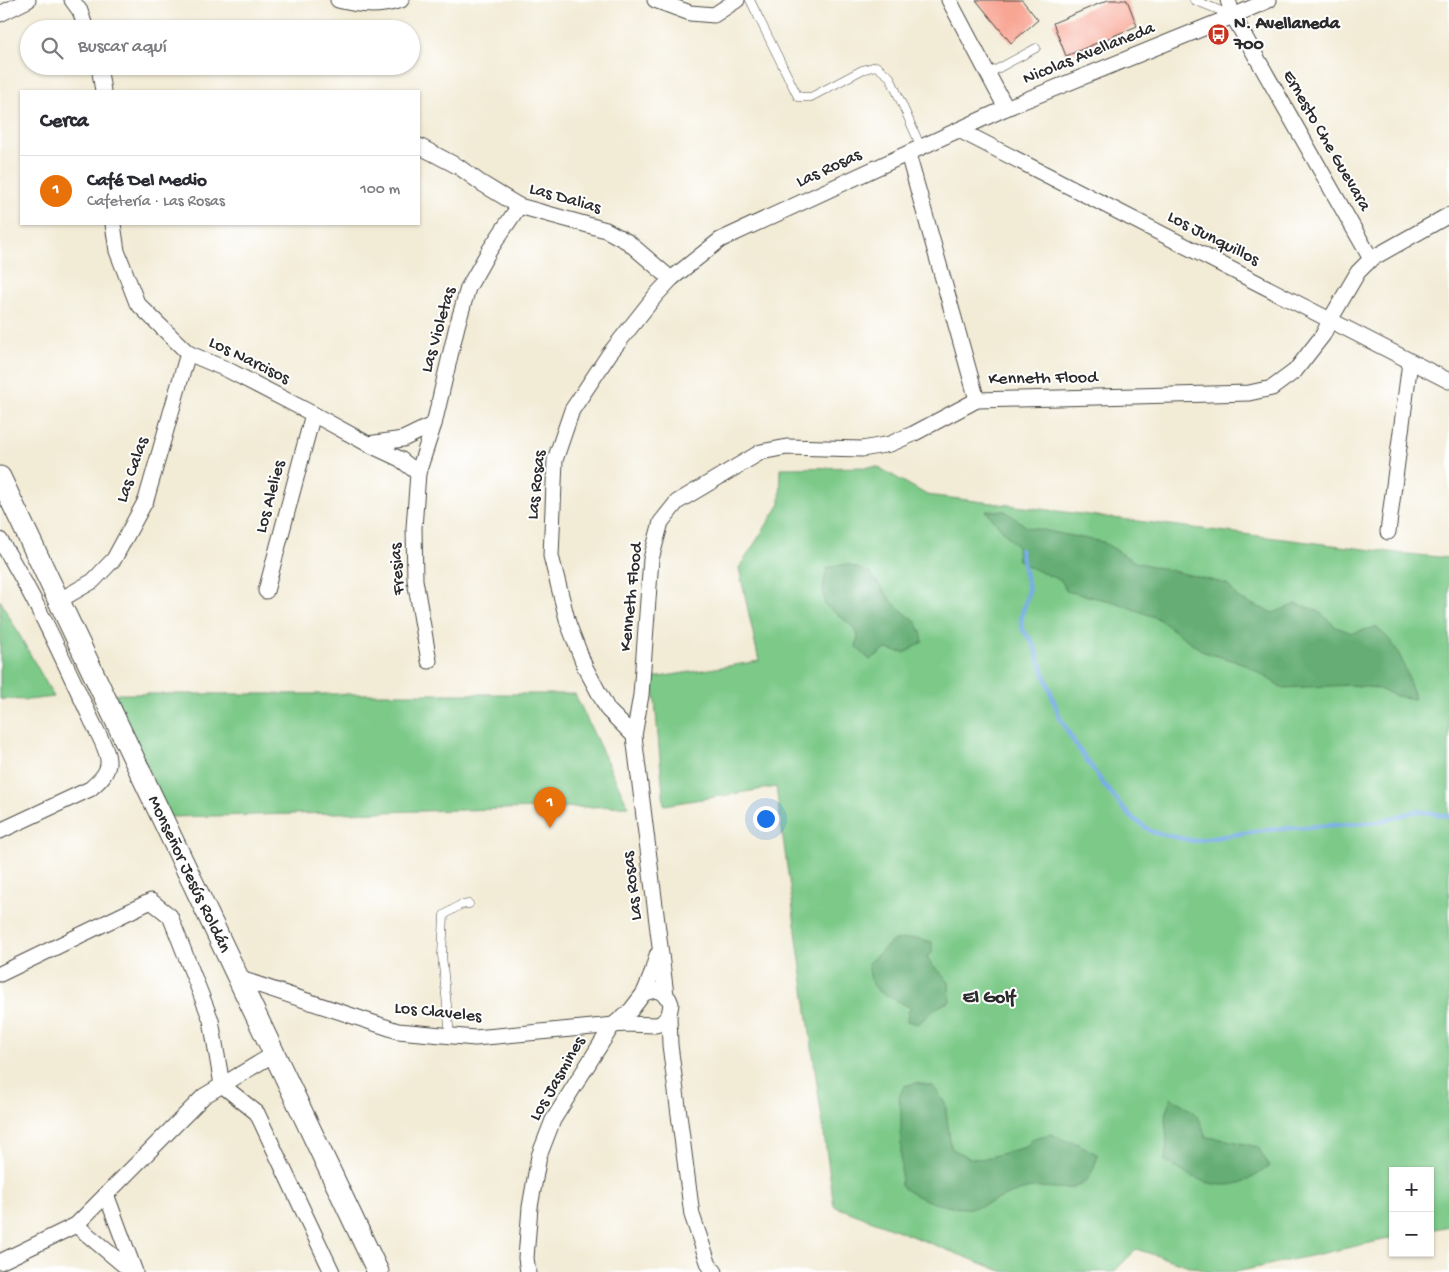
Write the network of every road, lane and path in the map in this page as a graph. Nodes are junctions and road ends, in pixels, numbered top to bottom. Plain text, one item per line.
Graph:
1 (28, 0) edge
2 (72, 0) edge
3 (338, 0) edge
4 (401, 0) edge
5 (655, 0) edge
6 (750, 0) edge
7 (948, 0) edge
8 (1194, 0) edge
9 (1219, 0) edge
10 (1228, 0) edge
11 (1269, 0) edge
12 (731, 2) edge
13 (0, 14) edge
14 (1233, 16) junction
15 (83, 20) edge
16 (1036, 48) dead end
17 (988, 74) junction
18 (100, 75) edge
19 (103, 90) edge
20 (1006, 108) junction
21 (959, 130) junction
22 (420, 147) edge
23 (914, 150) junction
24 (519, 206) junction
25 (1449, 215) edge
26 (113, 225) edge
27 (1371, 259) junction
28 (671, 279) junction
29 (1330, 320) junction
30 (188, 353) junction
31 (1410, 362) junction
32 (1449, 381) edge
33 (977, 400) junction
34 (313, 414) junction
35 (434, 424) junction
36 (368, 444) junction
37 (418, 473) junction
38 (0, 477) edge
39 (1388, 532) dead end
40 (0, 540) edge
41 (266, 590) dead end
42 (60, 600) junction
43 (429, 661) dead end
44 (108, 703) junction
45 (86, 708) junction
46 (634, 736) junction
47 (0, 831) edge
48 (469, 904) dead end
49 (659, 946) junction
50 (0, 974) edge
51 (238, 978) junction
52 (666, 995) junction
53 (640, 998) junction
54 (669, 1015) junction
55 (650, 1024) junction
56 (612, 1026) junction
57 (584, 1028) junction
58 (450, 1036) junction
59 (670, 1045) junction
60 (274, 1054) junction
61 (593, 1056) junction
62 (222, 1085) junction
63 (106, 1194) junction
64 (76, 1225) junction
65 (0, 1262) edge
66 (134, 1272) edge
67 (332, 1272) edge
68 (378, 1272) edge
69 (528, 1272) edge
70 (715, 1272) edge

1 - 13 street
2 - 15 street
3 - 4 street
5 - 12 street
6 - 23 lane
7 - 17 street
8 - 14 lane
9 - 14 street
10 - 14 street
11 - 14 street, Nicolas Avellaneda
14 - 20 street, Nicolas Avellaneda
14 - 27 street, Ernesto Che Guevara
16 - 17 lane
17 - 20 street
18 - 19 street
20 - 21 street, Las Rosas
21 - 23 street, Las Rosas
21 - 29 street, Los Junquillos
22 - 24 street, Las Dalias
23 - 28 street, Las Rosas
23 - 33 street
24 - 28 street, Las Dalias
24 - 35 street, Las Violetas
25 - 27 street, Kenneth Flood
26 - 30 street, Los Narcisos
27 - 29 street, Kenneth Flood
28 - 46 street, Las Rosas
29 - 31 street, Los Junquillos
29 - 33 street, Kenneth Flood
30 - 34 street, Los Narcisos
30 - 42 street, Las Calas
31 - 32 street, Los Junquillos
31 - 39 street
33 - 46 street, Kenneth Flood
34 - 36 street, Los Narcisos
34 - 41 street, Los Alelies
35 - 36 street
35 - 37 street, Las Violetas
36 - 37 street, Los Narcisos
37 - 43 street, Fresias
38 - 42 street, Monseñor Jesús Roldán
40 - 45 street
42 - 44 street, Monseñor Jesús Roldán
44 - 45 lane
44 - 51 street, Monseñor Jesús Roldán
45 - 47 street
46 - 49 street, Las Rosas
48 - 58 lane
49 - 52 street, Las Rosas
49 - 53 street
50 - 62 street
51 - 58 street, Los Claveles
51 - 60 street, Monseñor Jesús Roldán
52 - 53 street
52 - 54 street
53 - 55 street
53 - 56 street, Los Jasmines
54 - 55 street
54 - 59 street
55 - 56 street, Los Claveles
55 - 59 street
56 - 57 street, Los Claveles
56 - 61 street, Los Jasmines
57 - 58 street, Los Claveles
57 - 61 street
59 - 70 street
60 - 62 street
60 - 68 street, Monseñor Jesús Roldán
61 - 69 street, Los Jasmines
62 - 63 street
62 - 67 street
63 - 64 street
63 - 66 street
64 - 65 street
64 - 66 street

